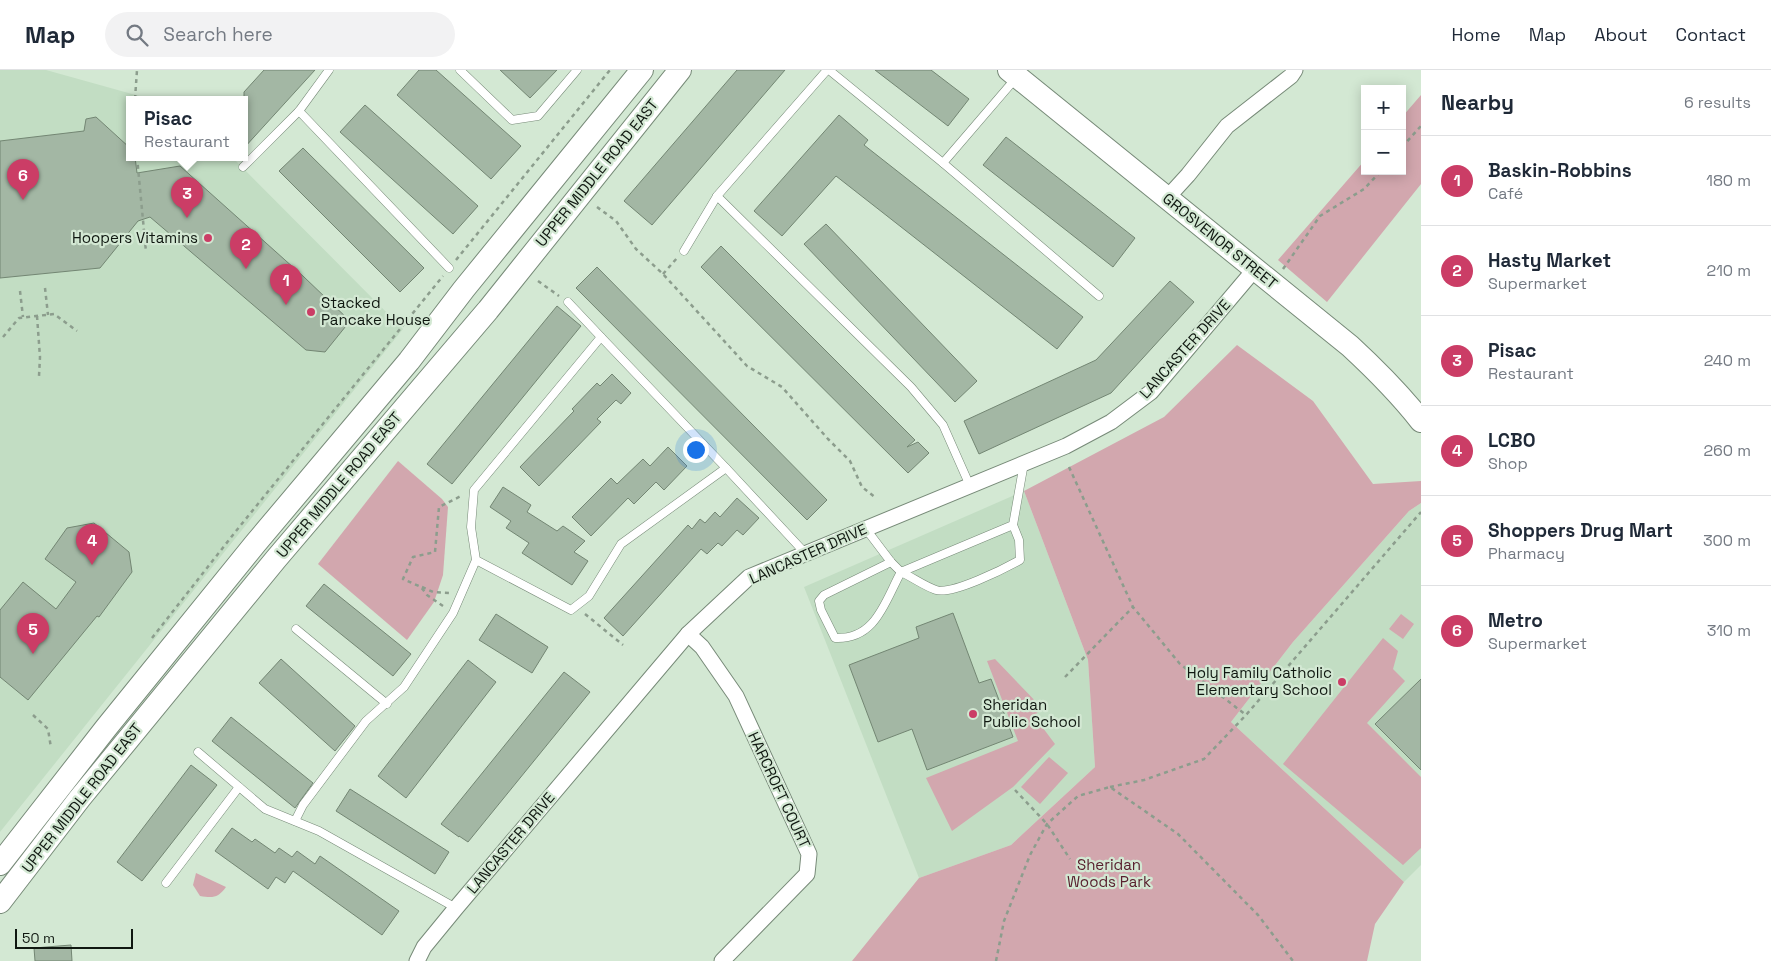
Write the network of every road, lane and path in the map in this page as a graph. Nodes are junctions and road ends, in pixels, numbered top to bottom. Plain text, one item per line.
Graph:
1 (137, 70) edge
2 (329, 70) edge
3 (460, 70) edge
4 (577, 70) edge
5 (610, 70) edge
6 (642, 70) edge
7 (680, 70) edge
8 (828, 70) edge
9 (1295, 70) edge
10 (1016, 72) edge
11 (135, 96) edge
12 (298, 111) junction
13 (1421, 126) edge
14 (1406, 143) edge
15 (137, 161) edge
16 (943, 163) junction
17 (243, 167) dead end
18 (1377, 175) edge
19 (717, 196) junction
20 (1167, 198) junction
21 (597, 207) dead end
22 (684, 251) joint
23 (146, 252) dead end
24 (450, 268) junction
25 (1254, 269) junction
26 (663, 274) junction
27 (538, 281) dead end
28 (1273, 284) junction
29 (45, 288) dead end
30 (20, 291) dead end
31 (1099, 296) dead end
32 (568, 302) joint
33 (48, 315) junction
34 (37, 316) junction
35 (23, 317) junction
36 (77, 331) dead end
37 (3, 336) dead end
38 (601, 337) junction
39 (39, 376) dead end
40 (1421, 421) edge
41 (1024, 463) junction
42 (1070, 467) dead end
43 (726, 468) junction
44 (970, 486) junction
45 (474, 490) junction
46 (876, 498) dead end
47 (1421, 512) edge
48 (1013, 525) junction
49 (866, 529) junction
50 (806, 554) junction
51 (476, 560) junction
52 (891, 562) junction
53 (901, 572) junction
54 (421, 587) junction
55 (462, 593) junction
56 (577, 606) junction
57 (1133, 606) junction
58 (453, 613) junction
59 (296, 629) dead end
60 (688, 634) junction
61 (149, 643) dead end
62 (623, 645) dead end
63 (1065, 677) dead end
64 (387, 704) junction
65 (33, 715) dead end
66 (1246, 715) junction
67 (51, 748) dead end
68 (198, 752) dead end
69 (239, 787) junction
70 (1110, 787) junction
71 (1015, 790) dead end
72 (295, 821) junction
73 (1047, 824) junction
74 (1070, 859) dead end
75 (0, 864) edge
76 (166, 883) dead end
77 (0, 902) edge
78 (456, 908) junction
79 (416, 961) edge
80 (722, 961) edge
81 (996, 961) edge
82 (1293, 961) edge

1 - 11 path
2 - 12 lane
3 - 4 lane
5 - 24 path
6 - 75 main road, UPPER MIDDLE ROAD EAST
7 - 77 main road, UPPER MIDDLE ROAD EAST
8 - 16 lane
8 - 19 lane
9 - 20 street
10 - 16 lane
10 - 20 main road, GROSVENOR STREET
12 - 17 lane
12 - 24 lane
13 - 14 path
15 - 23 path
16 - 31 lane
18 - 28 path
19 - 22 lane
19 - 44 lane
20 - 25 main road, GROSVENOR STREET
21 - 26 path
22 - 26 path
24 - 61 path
25 - 28 main road, GROSVENOR STREET
25 - 41 street, LANCASTER DRIVE
26 - 46 path
27 - 32 path
28 - 40 main road, GROSVENOR STREET
29 - 33 path
30 - 35 path
32 - 38 lane
33 - 34 path
33 - 36 path
34 - 35 path
34 - 39 path
35 - 37 path
38 - 43 lane
38 - 45 lane
41 - 44 street, LANCASTER DRIVE
41 - 48 lane
42 - 57 path
43 - 50 lane
43 - 56 lane
44 - 49 street, LANCASTER DRIVE
45 - 51 lane
45 - 54 path
47 - 66 path
48 - 53 lane
48 - 53 lane
49 - 50 street, LANCASTER DRIVE
49 - 52 lane
50 - 60 street, LANCASTER DRIVE
51 - 55 lane
51 - 56 lane
52 - 53 lane
52 - 53 lane
54 - 55 path
54 - 58 path
55 - 58 lane
56 - 62 path
57 - 63 path
57 - 66 path
58 - 64 lane
59 - 64 lane
60 - 78 street, LANCASTER DRIVE
60 - 80 street, HARCROFT COURT
64 - 72 lane
65 - 67 path
66 - 70 path
68 - 69 lane
69 - 72 lane
69 - 76 lane
70 - 73 path
70 - 82 path
71 - 73 path
72 - 78 lane
73 - 74 path
73 - 81 path
78 - 79 street, LANCASTER DRIVE

